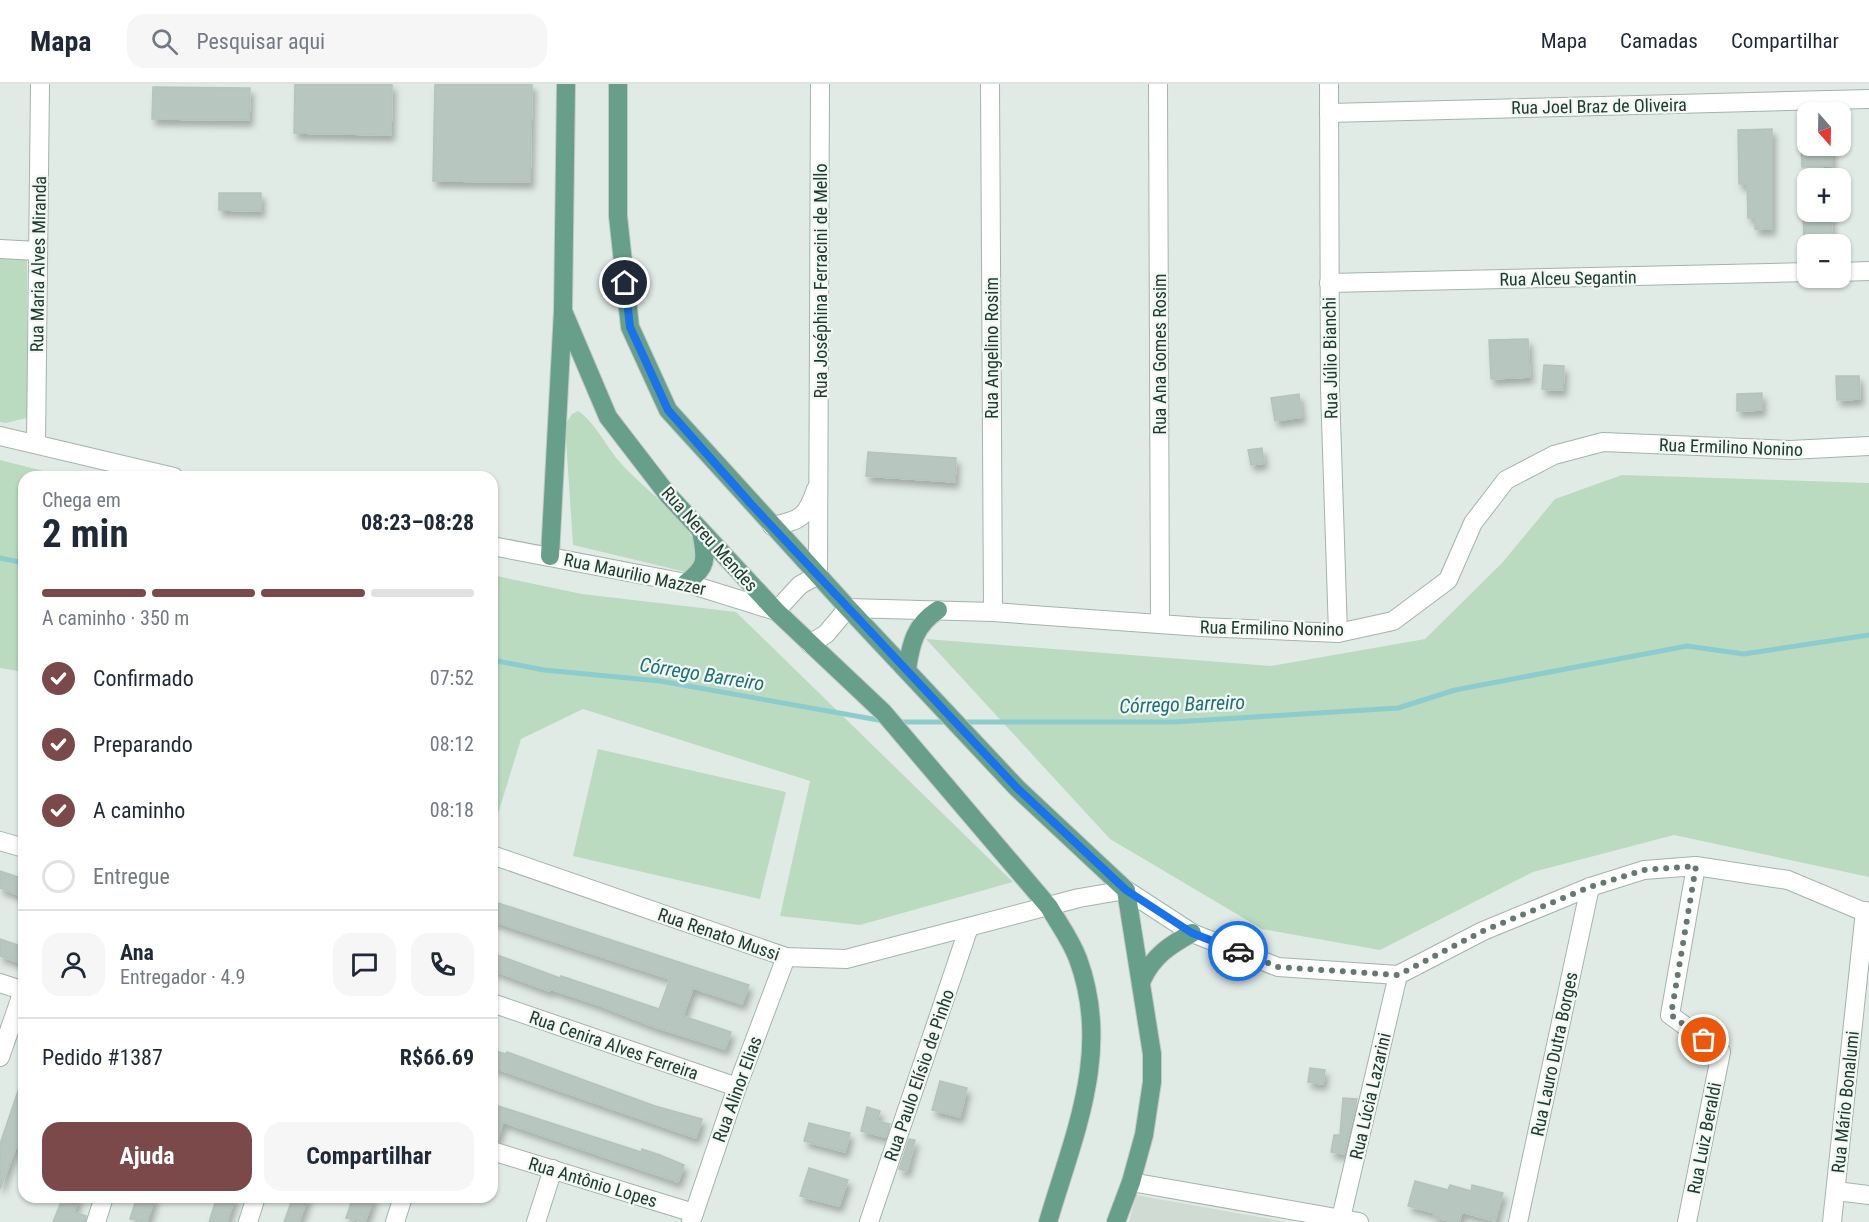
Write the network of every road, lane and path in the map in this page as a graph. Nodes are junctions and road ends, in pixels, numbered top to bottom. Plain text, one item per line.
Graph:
1 (40, 84) edge
2 (566, 84) edge
3 (618, 84) edge
4 (820, 84) edge
5 (990, 84) edge
6 (1158, 84) edge
7 (1329, 84) edge
8 (1869, 99) edge
9 (1329, 113) junction
10 (0, 249) edge
11 (38, 251) junction
12 (1869, 271) edge
13 (1797, 272) edge
14 (1851, 272) edge
15 (1329, 283) junction
16 (563, 311) junction
17 (0, 436) edge
18 (36, 444) junction
19 (1869, 446) edge
20 (149, 471) edge
21 (820, 478) junction
22 (772, 526) junction
23 (700, 530) junction
24 (498, 547) edge
25 (550, 556) junction
26 (819, 575) junction
27 (686, 583) junction
28 (848, 608) junction
29 (938, 610) junction
30 (776, 611) junction
31 (993, 612) junction
32 (1160, 623) junction
33 (1338, 633) junction
34 (810, 644) junction
35 (907, 669) junction
36 (0, 841) edge
37 (18, 846) edge
38 (498, 857) edge
39 (1696, 866) junction
40 (1590, 887) junction
41 (1126, 890) junction
42 (1049, 907) junction
43 (1867, 912) edge
44 (969, 927) junction
45 (1192, 933) junction
46 (786, 957) junction
47 (1398, 975) junction
48 (1142, 980) junction
49 (0, 983) edge
50 (18, 989) edge
51 (18, 1005) edge
52 (498, 1005) edge
53 (0, 1057) edge
54 (737, 1087) junction
55 (498, 1153) edge
56 (553, 1169) junction
57 (1131, 1182) junction
58 (1836, 1191) junction
59 (1869, 1195) edge
60 (102, 1203) edge
61 (254, 1203) edge
62 (401, 1203) edge
63 (693, 1217) edge
64 (1350, 1220) edge
65 (96, 1222) edge
66 (248, 1222) edge
67 (394, 1222) edge
68 (536, 1222) edge
69 (869, 1222) edge
70 (1048, 1222) edge
71 (1116, 1222) edge
72 (1518, 1222) edge
73 (1687, 1222) edge
74 (1832, 1222) edge

1 - 11 street, Rua Maria Alves Miranda
2 - 16 main road, Rua Nereu Mendes
3 - 22 main road
4 - 21 street, Rua Joséphina Ferracini de Mello
5 - 31 street, Rua Angelino Rosim
6 - 32 street, Rua Ana Gomes Rosim
7 - 9 street, Rua Júlio Bianchi
8 - 9 street, Rua Joel Braz de Oliveira
9 - 15 street, Rua Júlio Bianchi
10 - 11 street
11 - 18 street, Rua Maria Alves Miranda
12 - 14 street
13 - 15 street, Rua Alceu Segantin
15 - 33 street, Rua Júlio Bianchi
16 - 23 main road, Rua Nereu Mendes
16 - 25 main road
17 - 18 street
18 - 20 street
19 - 33 street, Rua Ermilino Nonino
21 - 22 street, Rua Joséphina Ferracini de Mello
21 - 26 street, Rua Joséphina Ferracini de Mello
22 - 26 main road
23 - 27 main road
23 - 30 main road, Rua Nereu Mendes
24 - 25 street, Rua Maurilio Mazzer
25 - 27 street, Rua Maurilio Mazzer
26 - 28 main road
26 - 30 street
27 - 30 street, Rua Maurilio Mazzer
28 - 29 street, Rua Ermilino Nonino
28 - 34 street
28 - 35 main road
29 - 31 street, Rua Ermilino Nonino
29 - 35 main road
30 - 34 main road, Rua Nereu Mendes
31 - 32 street, Rua Ermilino Nonino
32 - 33 street, Rua Ermilino Nonino
34 - 42 main road, Rua Nereu Mendes
35 - 41 main road
36 - 37 street
38 - 46 street, Rua Renato Mussi
39 - 40 street
39 - 43 street
39 - 73 street, Rua Luiz Beraldi
40 - 47 street
40 - 72 street, Rua Lauro Dutra Borges
41 - 42 street, Rua Renato Mussi
41 - 45 street
41 - 48 main road
42 - 44 street, Rua Renato Mussi
42 - 70 main road, Rua Nereu Mendes
43 - 58 street, Rua Mário Bonalumi
44 - 46 street, Rua Renato Mussi
44 - 69 street, Rua Paulo Elísio de Pinho
45 - 47 street
45 - 48 main road
46 - 54 street, Rua Alinor Elias
47 - 64 street, Rua Lúcia Lazarini
48 - 57 main road
49 - 50 street
51 - 53 street
52 - 54 street, Rua Cenira Alves Ferreira
54 - 63 street, Rua Alinor Elias
55 - 56 street, Rua Antônio Lopes
56 - 63 street, Rua Antônio Lopes
56 - 68 street
57 - 64 street
57 - 71 main road
58 - 59 street
58 - 74 street, Rua Mário Bonalumi
60 - 65 street
61 - 66 street
62 - 67 street

